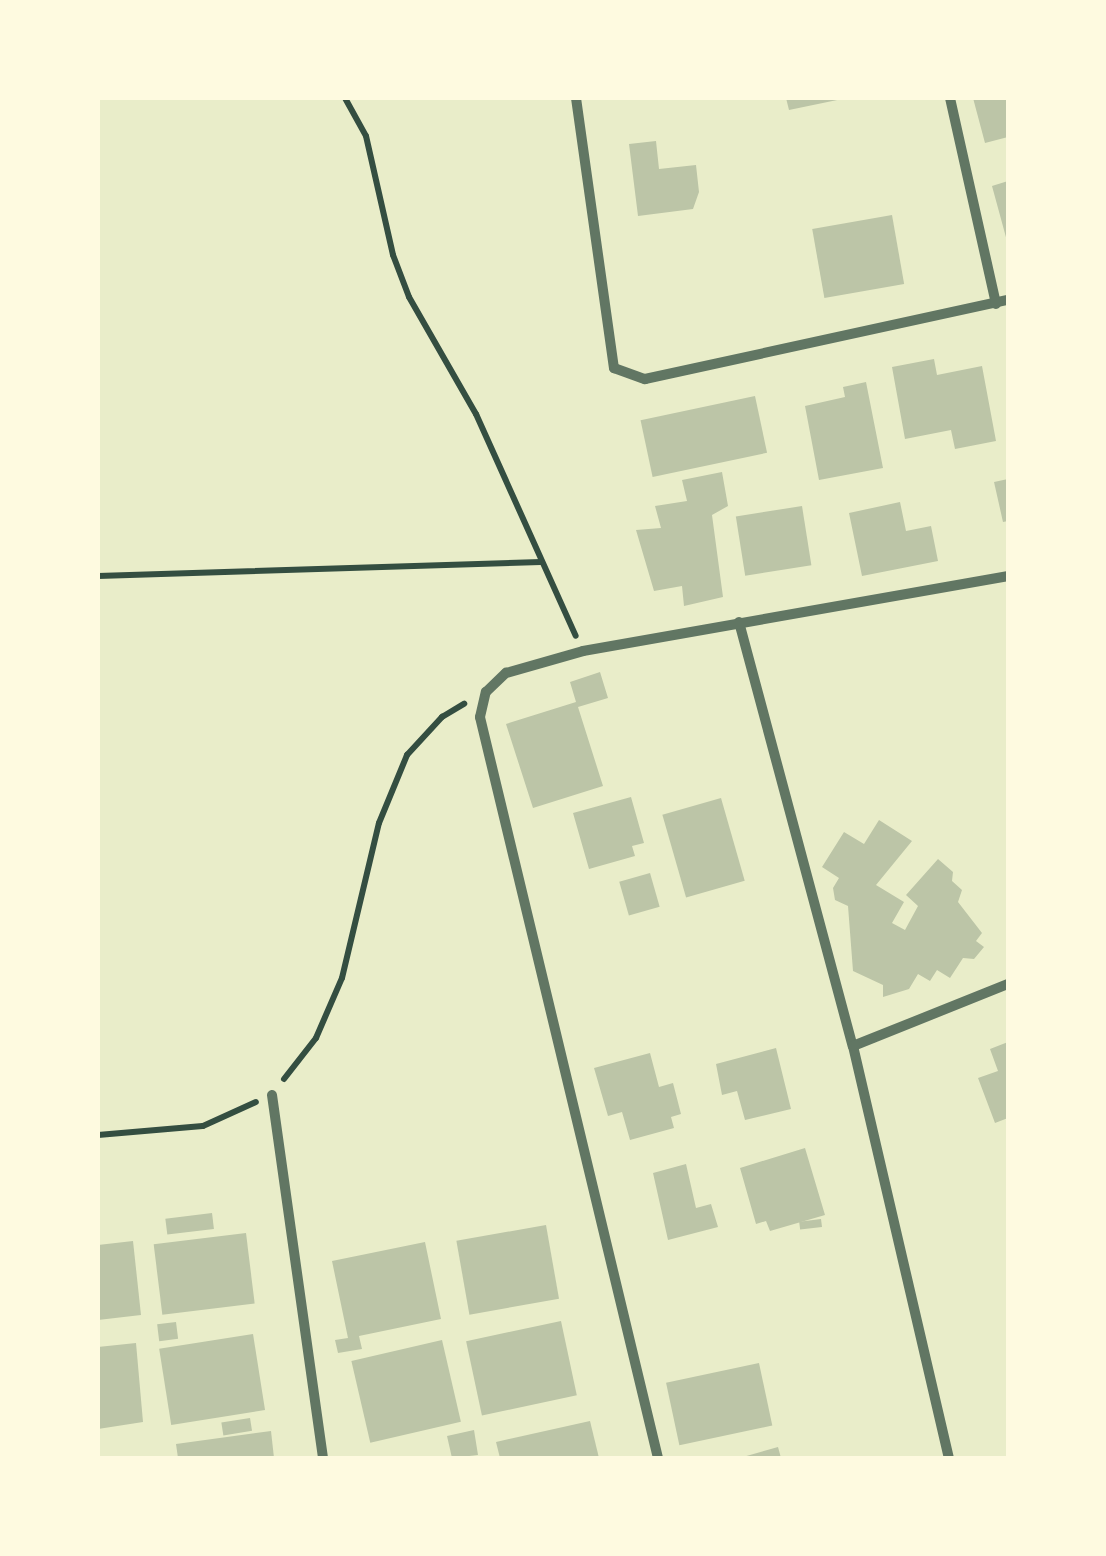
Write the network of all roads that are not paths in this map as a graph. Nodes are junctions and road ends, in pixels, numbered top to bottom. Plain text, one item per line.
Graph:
1 (576, 98) edge
2 (950, 98) edge
3 (1008, 300) edge
4 (996, 304) junction
5 (1008, 576) edge
6 (739, 622) junction
7 (1008, 984) edge
8 (853, 1046) junction
9 (272, 1094) road end
10 (323, 1458) edge
11 (658, 1458) edge
12 (949, 1458) edge

1 - 4 street
2 - 4 street
3 - 4 street
5 - 6 street
6 - 8 street
6 - 11 street
7 - 8 street
8 - 12 street
9 - 10 street

